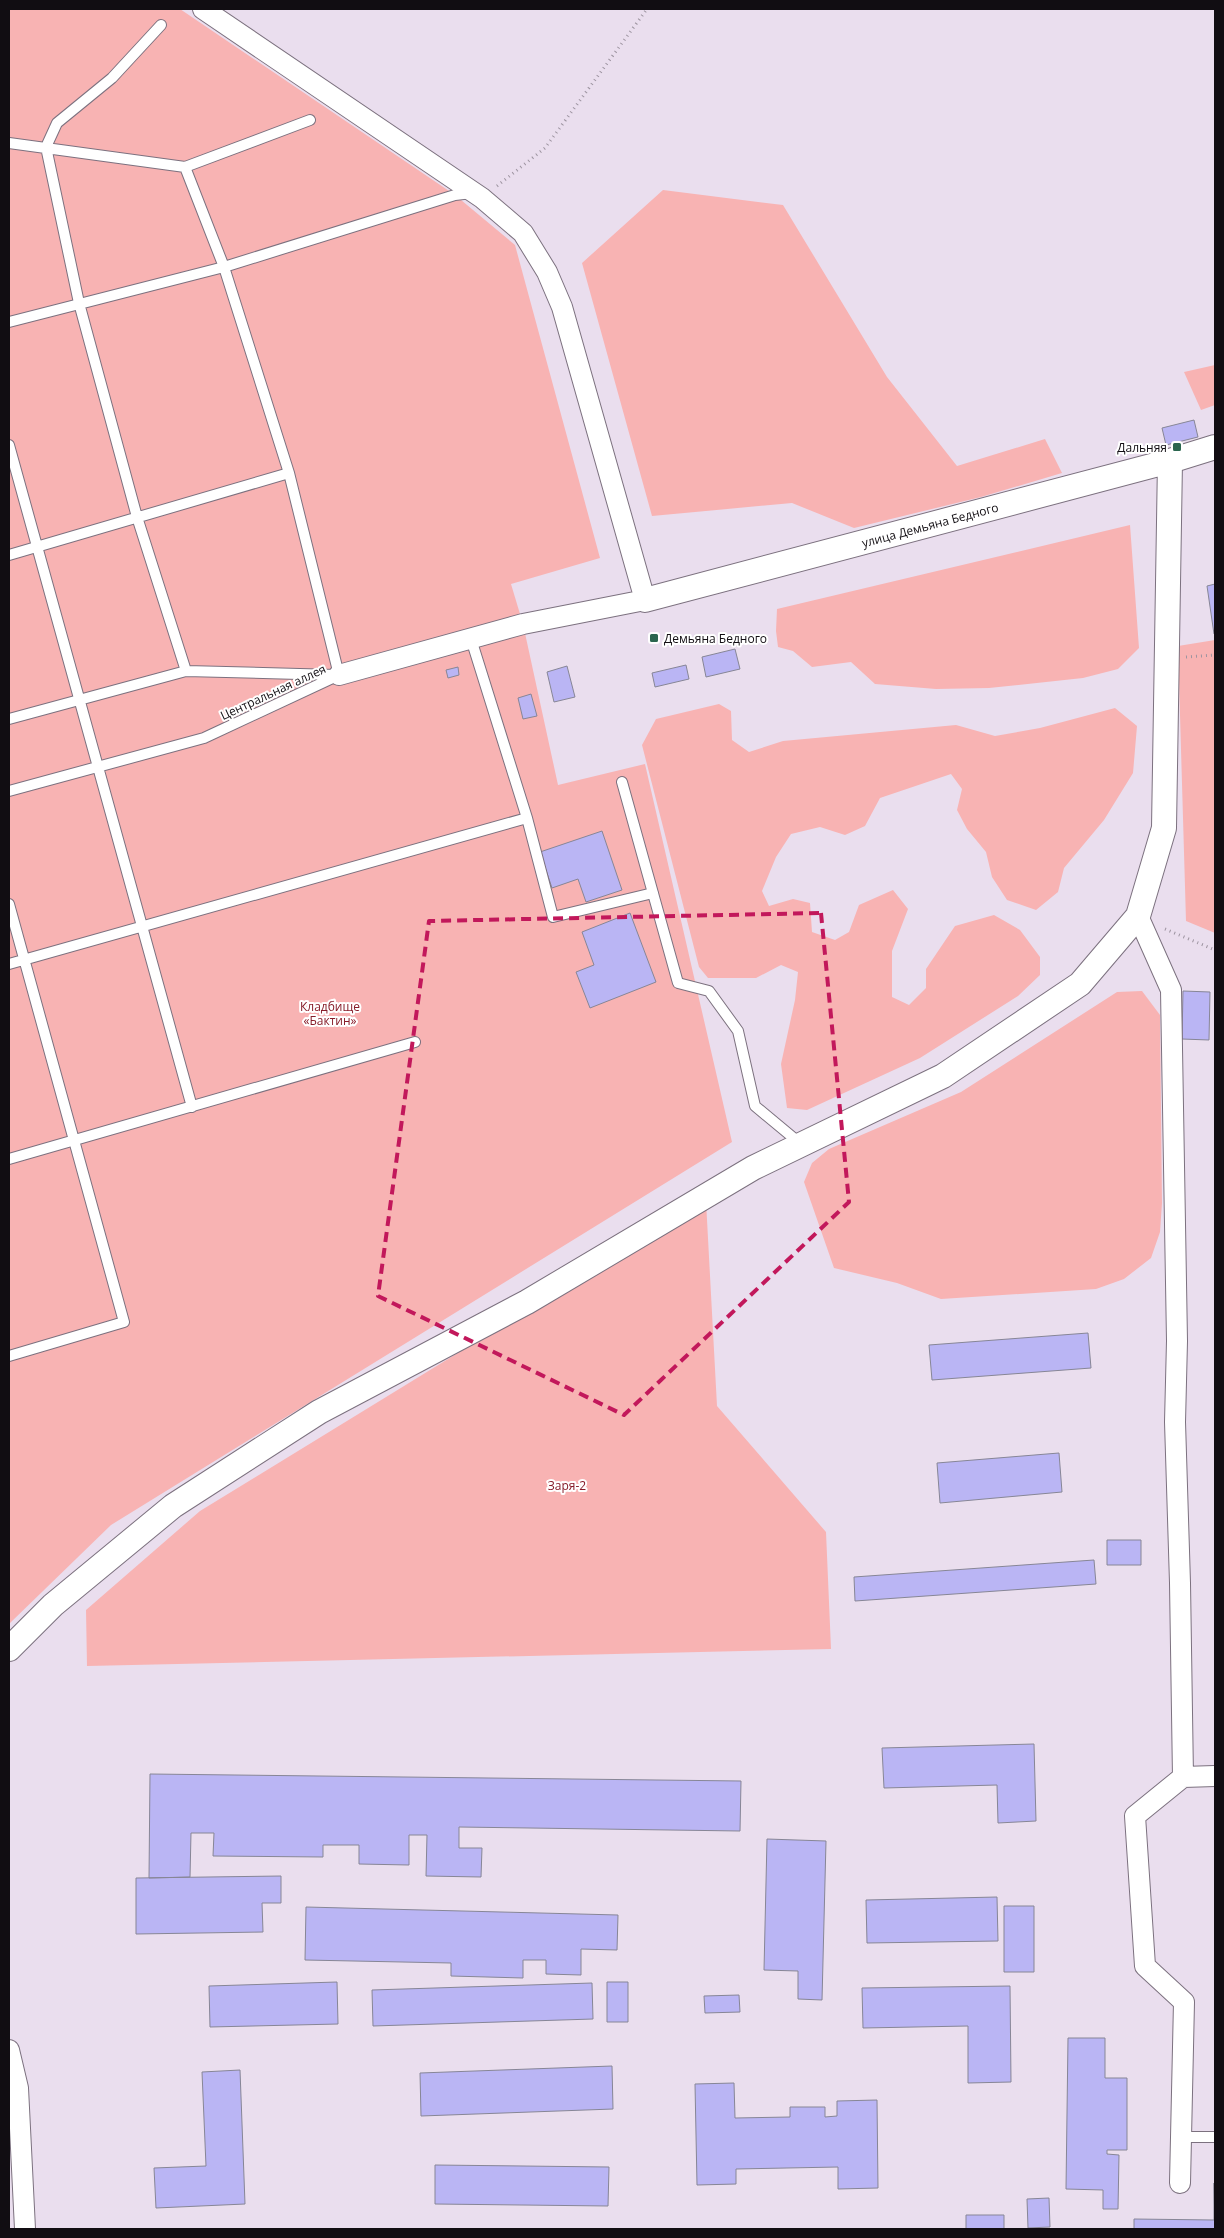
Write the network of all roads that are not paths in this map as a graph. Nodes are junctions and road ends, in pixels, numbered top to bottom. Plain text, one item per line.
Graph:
1 (203, 9) edge
2 (161, 25) dead end
3 (310, 120) dead end
4 (9, 143) edge
5 (46, 147) junction
6 (185, 167) junction
7 (477, 195) junction
8 (224, 267) junction
9 (78, 303) junction
10 (9, 322) edge
11 (9, 445) edge
12 (1215, 447) edge
13 (1170, 461) junction
14 (289, 473) junction
15 (137, 518) junction
16 (37, 546) junction
17 (9, 555) edge
18 (645, 600) junction
19 (471, 639) junction
20 (186, 671) junction
21 (339, 675) junction
22 (79, 700) junction
23 (9, 720) edge
24 (98, 767) junction
25 (622, 782) dead end
26 (9, 791) edge
27 (527, 818) junction
28 (653, 893) junction
29 (9, 904) edge
30 (1138, 916) junction
31 (142, 926) junction
32 (24, 960) junction
33 (9, 964) edge
34 (415, 1042) dead end
35 (192, 1107) junction
36 (75, 1140) junction
37 (802, 1145) junction
38 (9, 1159) edge
39 (9, 1356) edge
40 (9, 1649) edge
41 (1215, 1776) edge
42 (1183, 1777) junction
43 (9, 2050) edge
44 (14, 2087) edge
45 (1215, 2137) edge
46 (1181, 2138) junction
47 (1180, 2183) dead end
48 (25, 2229) edge

1 - 7 street
2 - 5 lane
3 - 6 lane
4 - 5 lane
5 - 6 lane
5 - 9 lane
6 - 8 lane
7 - 8 lane
7 - 18 street
8 - 9 lane
8 - 14 lane
9 - 10 lane
9 - 15 lane
11 - 16 lane
12 - 13 street, улица Демьяна Бедного
13 - 18 street, улица Демьяна Бедного
13 - 30 street
14 - 15 lane
14 - 21 lane
15 - 16 lane
15 - 20 lane
16 - 17 lane
16 - 22 lane
18 - 19 street
19 - 21 street
19 - 27 lane
20 - 21 lane, Центральная аллея
20 - 22 lane, Центральная аллея
21 - 24 lane, Центральная аллея
22 - 23 lane, Центральная аллея
22 - 24 lane
24 - 26 lane, Центральная аллея
24 - 31 lane
25 - 28 lane
27 - 28 lane
27 - 31 lane
28 - 37 lane
29 - 32 lane
30 - 37 street
30 - 42 street
31 - 32 lane
31 - 35 lane
32 - 33 lane
32 - 36 lane
34 - 35 lane
35 - 36 lane
36 - 38 lane
36 - 39 lane
37 - 40 street
41 - 42 street
42 - 46 street
43 - 44 street
44 - 48 street
45 - 46 lane
46 - 47 street

